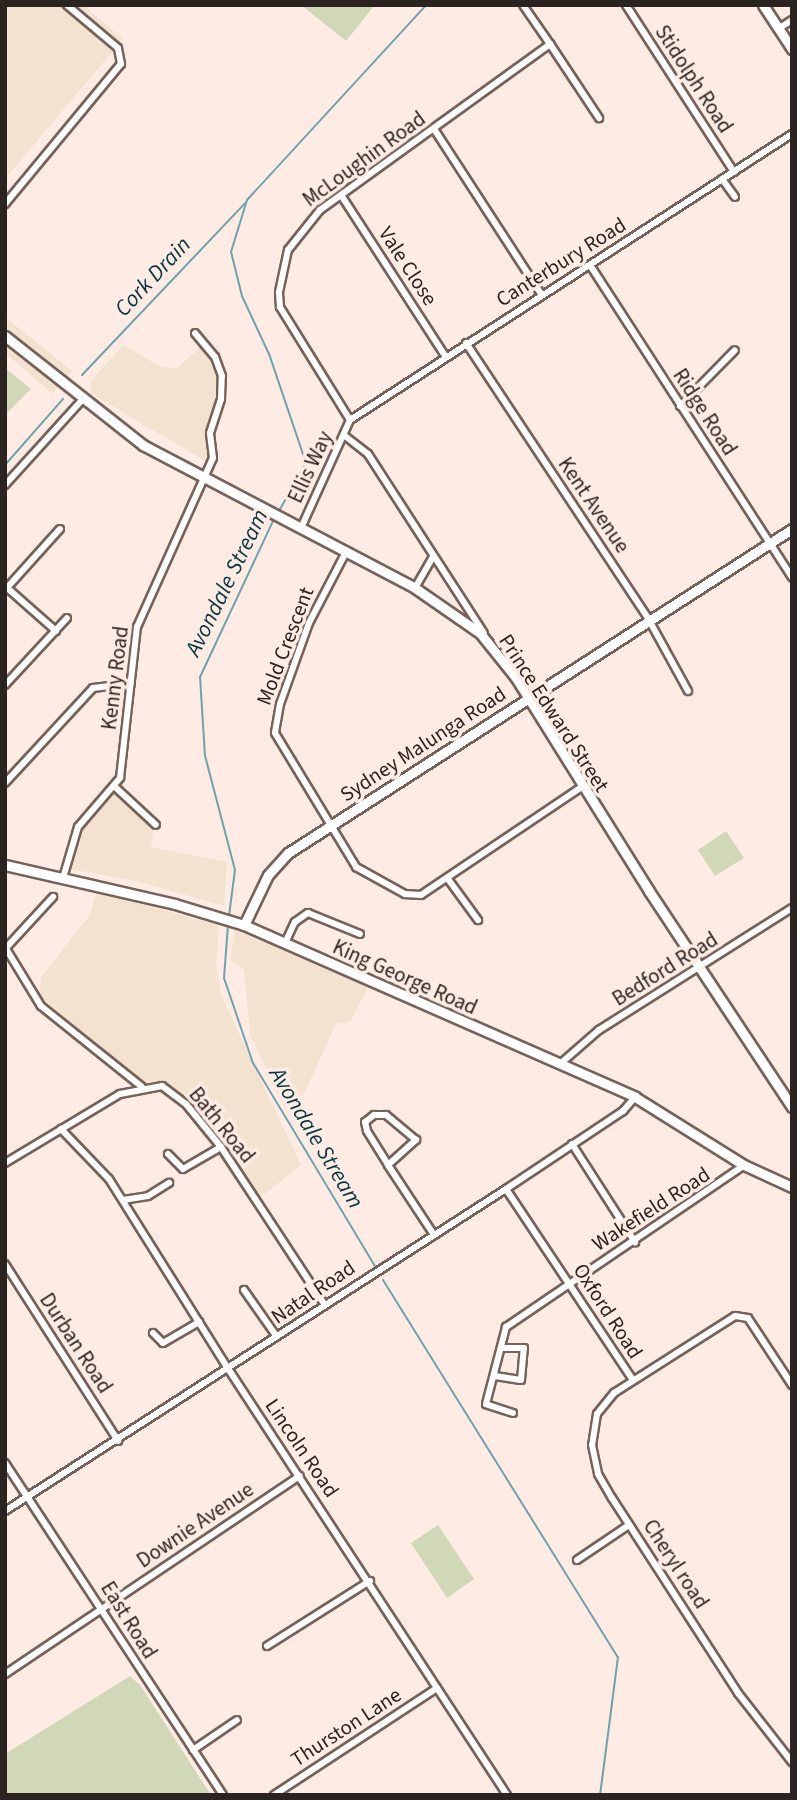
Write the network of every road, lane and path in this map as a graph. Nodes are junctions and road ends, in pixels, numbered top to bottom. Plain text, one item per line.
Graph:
1 (67, 5) edge
2 (523, 5) edge
3 (626, 5) edge
4 (763, 5) edge
5 (792, 20) edge
6 (778, 29) junction
7 (550, 44) junction
8 (792, 49) edge
9 (599, 117) dead end
10 (433, 129) junction
11 (792, 134) edge
12 (734, 172) junction
13 (722, 179) junction
14 (341, 195) junction
15 (735, 197) dead end
16 (5, 204) edge
17 (590, 265) junction
18 (542, 295) junction
19 (195, 333) dead end
20 (5, 336) edge
21 (466, 342) junction
22 (735, 350) dead end
23 (445, 356) junction
24 (83, 399) junction
25 (680, 406) junction
26 (350, 419) junction
27 (345, 436) junction
28 (204, 478) junction
29 (5, 485) edge
30 (60, 528) dead end
31 (301, 528) junction
32 (792, 529) edge
33 (769, 543) junction
34 (346, 552) junction
35 (433, 557) junction
36 (792, 577) edge
37 (6, 588) edge
38 (415, 588) junction
39 (67, 618) dead end
40 (649, 620) junction
41 (56, 631) junction
42 (493, 647) junction
43 (131, 683) junction
44 (5, 685) edge
45 (688, 691) dead end
46 (528, 697) junction
47 (5, 783) edge
48 (114, 786) junction
49 (582, 787) junction
50 (156, 825) dead end
51 (330, 826) junction
52 (5, 865) edge
53 (63, 878) junction
54 (448, 879) junction
55 (53, 897) dead end
56 (792, 908) edge
57 (478, 920) dead end
58 (244, 925) junction
59 (360, 934) dead end
60 (285, 943) junction
61 (5, 948) edge
62 (701, 968) junction
63 (560, 1064) junction
64 (142, 1087) junction
65 (635, 1097) junction
66 (792, 1107) edge
67 (61, 1129) junction
68 (572, 1144) junction
69 (221, 1147) junction
70 (168, 1154) dead end
71 (5, 1163) edge
72 (388, 1164) junction
73 (744, 1165) junction
74 (767, 1178) junction
75 (169, 1183) dead end
76 (792, 1187) edge
77 (506, 1189) junction
78 (792, 1195) edge
79 (123, 1200) junction
80 (434, 1235) junction
81 (635, 1242) junction
82 (5, 1264) edge
83 (570, 1283) junction
84 (244, 1290) dead end
85 (324, 1304) junction
86 (199, 1322) junction
87 (153, 1333) dead end
88 (277, 1337) junction
89 (504, 1348) junction
90 (229, 1370) junction
91 (495, 1376) junction
92 (632, 1379) junction
93 (792, 1385) edge
94 (486, 1404) junction
95 (513, 1413) dead end
96 (484, 1415) dead end
97 (118, 1441) junction
98 (5, 1463) edge
99 (300, 1476) junction
100 (28, 1496) junction
101 (5, 1511) edge
102 (629, 1525) junction
103 (576, 1560) dead end
104 (370, 1581) junction
105 (102, 1608) junction
106 (267, 1646) dead end
107 (5, 1674) edge
108 (437, 1688) junction
109 (237, 1720) dead end
110 (193, 1750) junction
111 (792, 1762) edge
112 (223, 1795) edge
113 (275, 1795) edge
114 (507, 1795) edge

1 - 16 street
2 - 7 street
3 - 12 street, Stidolph Road
4 - 6 main road
5 - 6 street
6 - 8 main road
7 - 9 street
7 - 10 street, McLoughin Road
10 - 14 street, McLoughin Road
10 - 18 street
11 - 12 street, Canterbury Road
12 - 13 street, Canterbury Road
13 - 15 street
13 - 17 street, Canterbury Road
14 - 23 street, Vale Close
14 - 26 street, McLoughin Road
17 - 18 street, Canterbury Road
17 - 25 street, Ridge Road
18 - 21 street, Canterbury Road
19 - 28 street, Kenny Road
20 - 24 main road, Prince Edward Street
21 - 23 street, Canterbury Road
21 - 40 street, Kent Avenue
22 - 25 street
23 - 26 street, Canterbury Road
24 - 28 main road, Prince Edward Street
24 - 29 street
25 - 33 street, Ridge Road
26 - 27 street, Ellis Way
27 - 31 street, Ellis Way
27 - 35 street
28 - 31 main road, Prince Edward Street
28 - 43 street, Kenny Road
30 - 37 street
31 - 34 main road, Prince Edward Street
32 - 33 main road, Sydney Malunga Road
33 - 36 street, Ridge Road
33 - 40 main road, Sydney Malunga Road
34 - 38 main road, Prince Edward Street
34 - 51 street, Mold Crescent
35 - 38 street
35 - 42 street
37 - 41 street
38 - 42 main road, Prince Edward Street
39 - 41 street
40 - 45 street, Kent Avenue
40 - 46 main road, Sydney Malunga Road
41 - 44 street
42 - 46 main road, Prince Edward Street
43 - 47 street
43 - 48 street, Kenny Road
46 - 49 main road, Prince Edward Street
46 - 51 main road, Sydney Malunga Road
48 - 50 street
48 - 53 street, Kenny Road
49 - 54 street, Mold Crescent
49 - 62 main road, Prince Edward Street
51 - 54 street, Mold Crescent
51 - 58 main road, Sydney Malunga Road
52 - 53 main road, King George Road
53 - 58 main road, King George Road
54 - 57 street
55 - 61 street
56 - 62 street, Bedford Road
58 - 60 main road, King George Road
59 - 60 street
60 - 63 main road, King George Road
61 - 64 street
62 - 63 street, Bedford Road
62 - 66 main road, Prince Edward Street
63 - 65 main road, King George Road
64 - 67 street
64 - 69 street, Bath Road
65 - 68 street, Natal Road
65 - 73 main road, King George Road
67 - 71 street
67 - 79 street, Lincoln Road
68 - 77 street, Natal Road
68 - 81 street
69 - 70 street
69 - 85 street, Bath Road
72 - 72 street
72 - 80 street
73 - 74 main road, King George Road
73 - 81 street, Wakefield Road
74 - 76 main road, King George Road
74 - 78 main road, King George Road
75 - 79 street
77 - 80 street, Natal Road
77 - 83 street, Oxford Road
79 - 86 street, Lincoln Road
80 - 85 street, Natal Road
81 - 83 street, Wakefield Road
82 - 97 street, Durban Road
83 - 89 street, Wakefield Road
83 - 92 street, Oxford Road
84 - 88 street
85 - 88 street, Natal Road
86 - 87 street
86 - 90 street, Lincoln Road
88 - 90 street, Natal Road
89 - 91 street
89 - 91 street
90 - 97 street, Natal Road
90 - 99 street, Lincoln Road
91 - 94 street
92 - 93 street, Oxford Road
92 - 102 street, Cheryl road
94 - 95 street
94 - 96 street
97 - 100 street, Natal Road
98 - 100 street, East Road
99 - 104 street, Lincoln Road
99 - 105 street, Downie Avenue
100 - 101 street, Natal Road
100 - 105 street, East Road
102 - 103 street
102 - 111 street, Cheryl road
104 - 106 street
104 - 108 street, Lincoln Road
105 - 107 street, Downie Avenue
105 - 110 street, East Road
108 - 113 street, Thurston Lane
108 - 114 street, Lincoln Road
109 - 110 street
110 - 112 street, East Road

